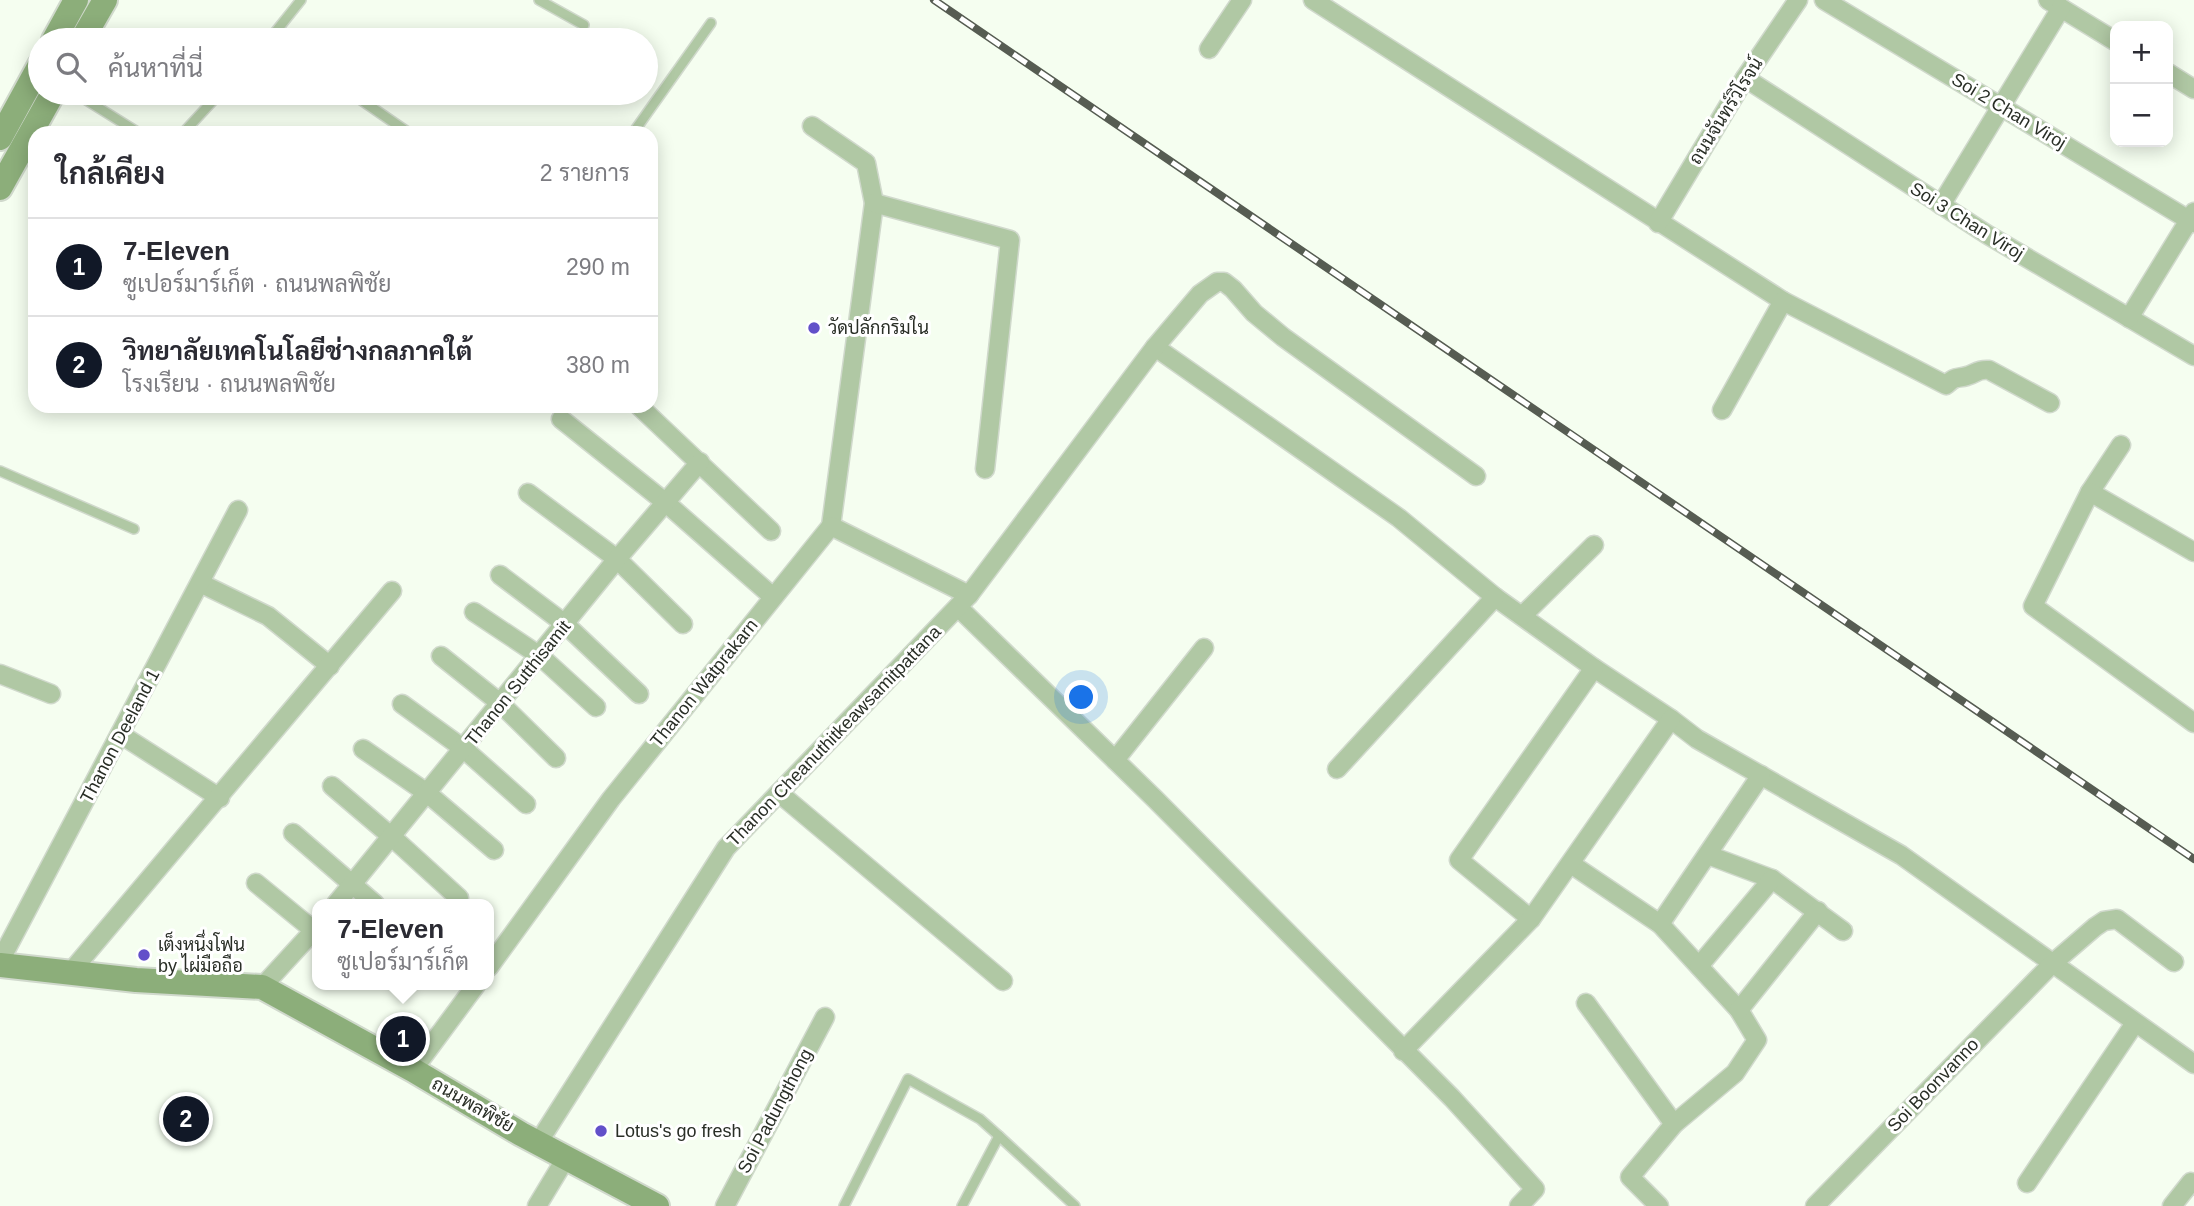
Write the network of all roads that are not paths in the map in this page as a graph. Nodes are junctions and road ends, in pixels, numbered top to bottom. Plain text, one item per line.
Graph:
1 (76, 0) edge
2 (105, 0) edge
3 (301, 0) edge
4 (539, 0) edge
5 (1242, 0) edge
6 (1313, 0) edge
7 (1798, 0) edge
8 (1824, 0) edge
9 (2054, 4) edge
10 (711, 23) dead end
11 (584, 25) dead end
12 (61, 28) edge
13 (89, 28) edge
14 (281, 28) edge
15 (2110, 38) edge
16 (1209, 48) dead end
17 (2173, 76) edge
18 (1745, 78) junction
19 (28, 87) edge
20 (2194, 89) edge
21 (658, 98) edge
22 (46, 105) edge
23 (94, 105) edge
24 (209, 105) edge
25 (368, 105) edge
26 (653, 105) edge
27 (2001, 105) junction
28 (35, 126) edge
29 (128, 126) edge
30 (189, 126) edge
31 (399, 126) edge
32 (638, 126) edge
33 (812, 126) dead end
34 (0, 138) edge
35 (28, 138) edge
36 (0, 188) edge
37 (874, 204) junction
38 (1941, 205) junction
39 (2192, 218) edge
40 (1658, 223) junction
41 (1783, 301) junction
42 (2129, 318) junction
43 (1155, 347) junction
44 (2194, 356) edge
45 (2050, 403) dead end
46 (1722, 410) dead end
47 (647, 413) edge
48 (561, 419) dead end
49 (2122, 445) dead end
50 (700, 462) junction
51 (985, 469) dead end
52 (0, 471) edge
53 (1476, 476) dead end
54 (2090, 492) junction
55 (528, 493) dead end
56 (665, 502) junction
57 (238, 510) dead end
58 (831, 526) junction
59 (134, 529) dead end
60 (771, 531) dead end
61 (1594, 545) dead end
62 (2194, 552) edge
63 (617, 559) junction
64 (500, 575) dead end
65 (200, 583) junction
66 (392, 591) dead end
67 (773, 597) junction
68 (1496, 597) junction
69 (964, 601) junction
70 (474, 612) dead end
71 (1522, 616) junction
72 (565, 624) junction
73 (683, 624) dead end
74 (1204, 648) dead end
75 (440, 656) dead end
76 (540, 656) junction
77 (330, 666) junction
78 (1594, 668) junction
79 (0, 674) edge
80 (51, 694) dead end
81 (639, 694) dead end
82 (500, 703) junction
83 (402, 704) dead end
84 (596, 707) dead end
85 (1671, 719) junction
86 (2194, 723) edge
87 (120, 734) junction
88 (363, 749) dead end
89 (464, 749) junction
90 (556, 758) dead end
91 (1115, 760) junction
92 (1337, 769) dead end
93 (1761, 775) junction
94 (332, 786) dead end
95 (427, 793) junction
96 (779, 793) junction
97 (220, 798) junction
98 (526, 804) dead end
99 (293, 834) dead end
100 (392, 836) junction
101 (494, 850) dead end
102 (1708, 855) junction
103 (1571, 864) junction
104 (1772, 878) junction
105 (256, 883) dead end
106 (352, 885) junction
107 (459, 898) dead end
108 (340, 899) edge
109 (369, 899) edge
110 (1818, 911) junction
111 (1531, 919) junction
112 (1660, 924) junction
113 (312, 927) edge
114 (1843, 932) dead end
115 (312, 934) edge
116 (494, 960) edge
117 (2175, 962) dead end
118 (0, 963) edge
119 (2052, 964) junction
120 (1699, 965) junction
121 (69, 974) junction
122 (1003, 981) dead end
123 (262, 987) junction
124 (472, 990) edge
125 (1586, 1003) dead end
126 (1738, 1010) junction
127 (825, 1017) dead end
128 (2135, 1023) junction
129 (1403, 1051) junction
130 (2194, 1064) edge
131 (413, 1070) junction
132 (1674, 1124) junction
133 (999, 1136) junction
134 (538, 1143) junction
135 (566, 1158) junction
136 (2191, 1182) dead end
137 (2027, 1184) dead end
138 (537, 1206) edge
139 (657, 1206) edge
140 (725, 1206) edge
141 (844, 1206) edge
142 (962, 1206) edge
143 (1075, 1206) edge
144 (1519, 1206) edge
145 (1660, 1206) edge
146 (1815, 1206) edge
147 (2172, 1206) edge

1 - 12 street
2 - 13 street
3 - 14 lane
4 - 11 lane
5 - 16 street
6 - 40 street
7 - 18 street, ถนนจันทร์วิโรจน์
8 - 27 street, Soi 2 Chan Viroj
9 - 15 street
9 - 27 street
10 - 21 lane
17 - 20 street
18 - 38 street, Soi 3 Chan Viroj
18 - 40 street, ถนนจันทร์วิโรจน์
19 - 34 street
22 - 28 street
23 - 29 lane
24 - 30 lane
25 - 31 lane
26 - 32 lane
27 - 38 street
27 - 39 street, Soi 2 Chan Viroj
33 - 37 street
35 - 36 street
37 - 51 street
37 - 58 street
38 - 42 street, Soi 3 Chan Viroj
39 - 42 street
40 - 41 street
41 - 45 street
41 - 46 street
42 - 44 street, Soi 3 Chan Viroj
43 - 53 street, Thanon Cheanuthitkeawsamitpattana
43 - 68 street
43 - 69 street, Thanon Cheanuthitkeawsamitpattana
47 - 50 street
48 - 56 street
49 - 54 street
50 - 56 street, Thanon Sutthisamit
50 - 60 street
52 - 59 lane
54 - 62 street
54 - 86 street
55 - 63 street
56 - 63 street, Thanon Sutthisamit
56 - 67 street
57 - 65 street, Thanon Deeland 1
58 - 67 street, Thanon Watprakarn
58 - 69 street
61 - 71 street
63 - 72 street, Thanon Sutthisamit
63 - 73 street
64 - 72 street
65 - 77 street
65 - 87 street, Thanon Deeland 1
66 - 77 street
67 - 116 street, Thanon Watprakarn
68 - 71 street
68 - 92 street
69 - 91 street
69 - 96 street, Thanon Cheanuthitkeawsamitpattana
70 - 76 street
71 - 78 street
72 - 76 street, Thanon Sutthisamit
72 - 81 street
74 - 91 street
75 - 82 street
76 - 82 street, Thanon Sutthisamit
76 - 84 street
77 - 97 street
78 - 85 street
78 - 111 street
79 - 80 street
82 - 89 street, Thanon Sutthisamit
82 - 90 street
83 - 89 street
85 - 93 street
85 - 103 street
87 - 97 street
87 - 118 street, Thanon Deeland 1
88 - 95 street
89 - 95 street, Thanon Sutthisamit
89 - 98 street
91 - 129 street
93 - 102 street
93 - 119 street
94 - 100 street
95 - 100 street, Thanon Sutthisamit
95 - 101 street
96 - 122 street
96 - 134 street, Thanon Cheanuthitkeawsamitpattana
97 - 121 street
99 - 106 street
100 - 106 street, Thanon Sutthisamit
100 - 107 street
102 - 104 street
102 - 112 street
103 - 111 street
103 - 112 street
104 - 110 street
104 - 120 street
105 - 113 street
106 - 108 street, Thanon Sutthisamit
106 - 109 street
110 - 114 street
110 - 126 street
111 - 129 street
112 - 120 street
115 - 123 street
117 - 119 street, Soi Boonvanno
118 - 121 street, ถนนพลพิชัย
119 - 128 street
119 - 146 street, Soi Boonvanno
120 - 126 street
121 - 123 street, ถนนพลพิชัย
123 - 131 street, ถนนพลพิชัย
124 - 131 street
125 - 132 street
126 - 132 street
127 - 140 street, Soi Padungthong
128 - 130 street
128 - 137 street
129 - 144 street
131 - 134 street, ถนนพลพิชัย
132 - 145 street
133 - 141 lane
133 - 142 lane
133 - 143 lane
134 - 135 street, ถนนพลพิชัย
135 - 138 street
135 - 139 street, ถนนพลพิชัย
136 - 147 street

